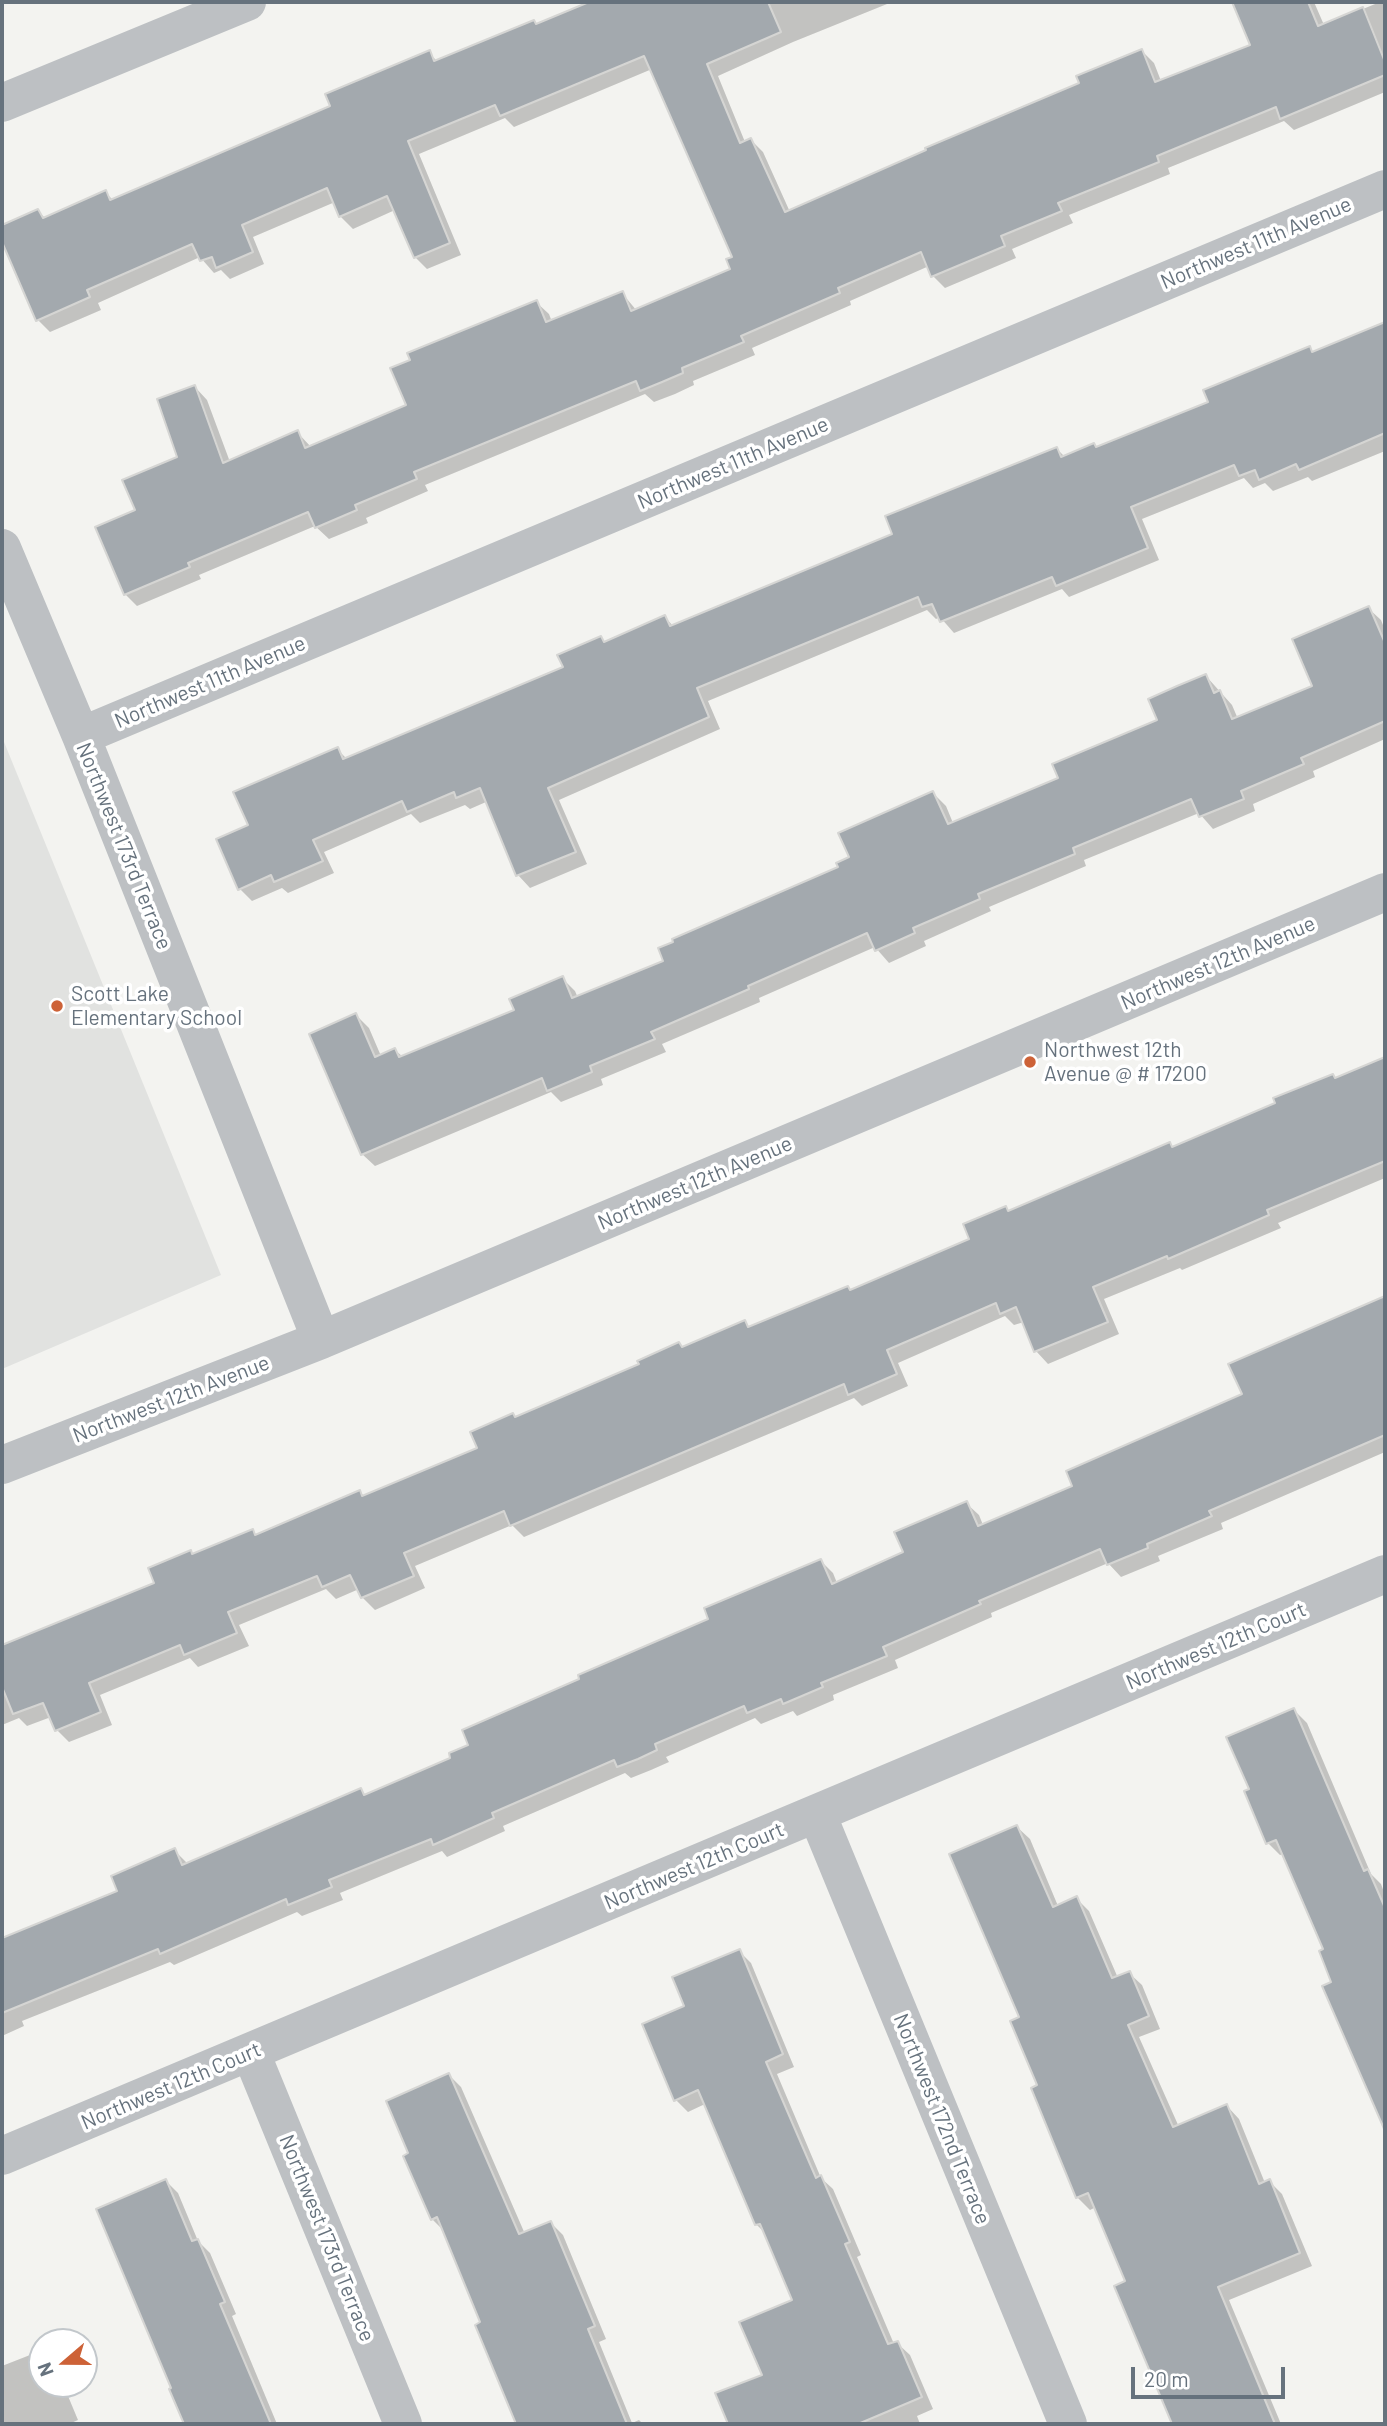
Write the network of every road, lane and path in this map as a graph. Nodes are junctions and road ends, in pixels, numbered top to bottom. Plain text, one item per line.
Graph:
1 (247, 2) edge
2 (2, 103) edge
3 (1385, 189) edge
4 (2, 548) edge
5 (80, 736) junction
6 (1385, 892) edge
7 (321, 1340) junction
8 (2, 1465) edge
9 (1385, 1574) edge
10 (817, 1814) junction
11 (251, 2053) junction
12 (2, 2156) edge
13 (403, 2424) edge
14 (1068, 2424) edge

1 - 2 street
3 - 5 street, Northwest 11th Avenue
4 - 5 street, Northwest 173rd Terrace
5 - 7 street, Northwest 173rd Terrace
6 - 7 street, Northwest 12th Avenue
7 - 8 street, Northwest 12th Avenue
9 - 10 street, Northwest 12th Court
10 - 11 street, Northwest 12th Court
10 - 14 street, Northwest 172nd Terrace
11 - 12 street, Northwest 12th Court
11 - 13 street, Northwest 173rd Terrace

